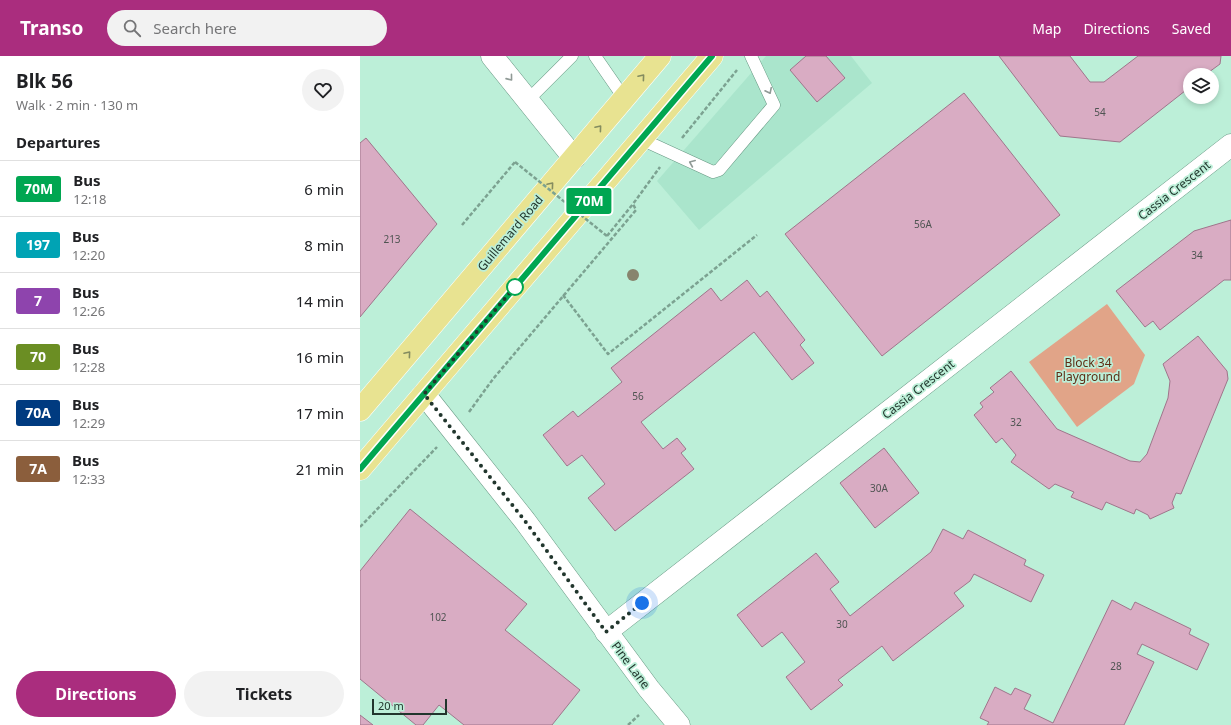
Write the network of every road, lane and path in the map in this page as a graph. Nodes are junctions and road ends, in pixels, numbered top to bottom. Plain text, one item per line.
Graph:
1 (492, 56) edge
2 (572, 56) edge
3 (594, 56) edge
4 (660, 56) edge
5 (712, 56) edge
6 (751, 56) edge
7 (739, 68) dead end
8 (624, 98) junction
9 (528, 100) junction
10 (641, 139) junction
11 (1231, 146) edge
12 (670, 153) junction
13 (574, 158) junction
14 (633, 204) junction
15 (462, 225) dead end
16 (757, 235) dead end
17 (563, 295) junction
18 (424, 394) junction
19 (360, 410) edge
20 (453, 430) junction
21 (360, 469) edge
22 (360, 527) edge
23 (606, 632) junction
24 (639, 714) dead end
25 (628, 725) edge
26 (679, 725) edge

1 -> 9 street
2 - 9 lane
3 - 8 lane
8 -> 4 main road, Guillemard Road
5 - 10 main road
6 -> 12 lane
7 - 12 path
13 -> 8 main road, Guillemard Road
9 - 13 street
10 - 12 lane
10 - 18 main road
11 - 23 street, Cassia Crescent
12 - 14 path
19 -> 13 main road, Guillemard Road
14 - 15 path, bridge
14 - 17 path
16 - 17 path
17 - 20 path
18 - 20 street, Pine Lane
18 - 21 main road
20 - 22 path
20 - 23 street, Pine Lane
23 - 26 street, Pine Lane
24 - 25 path

